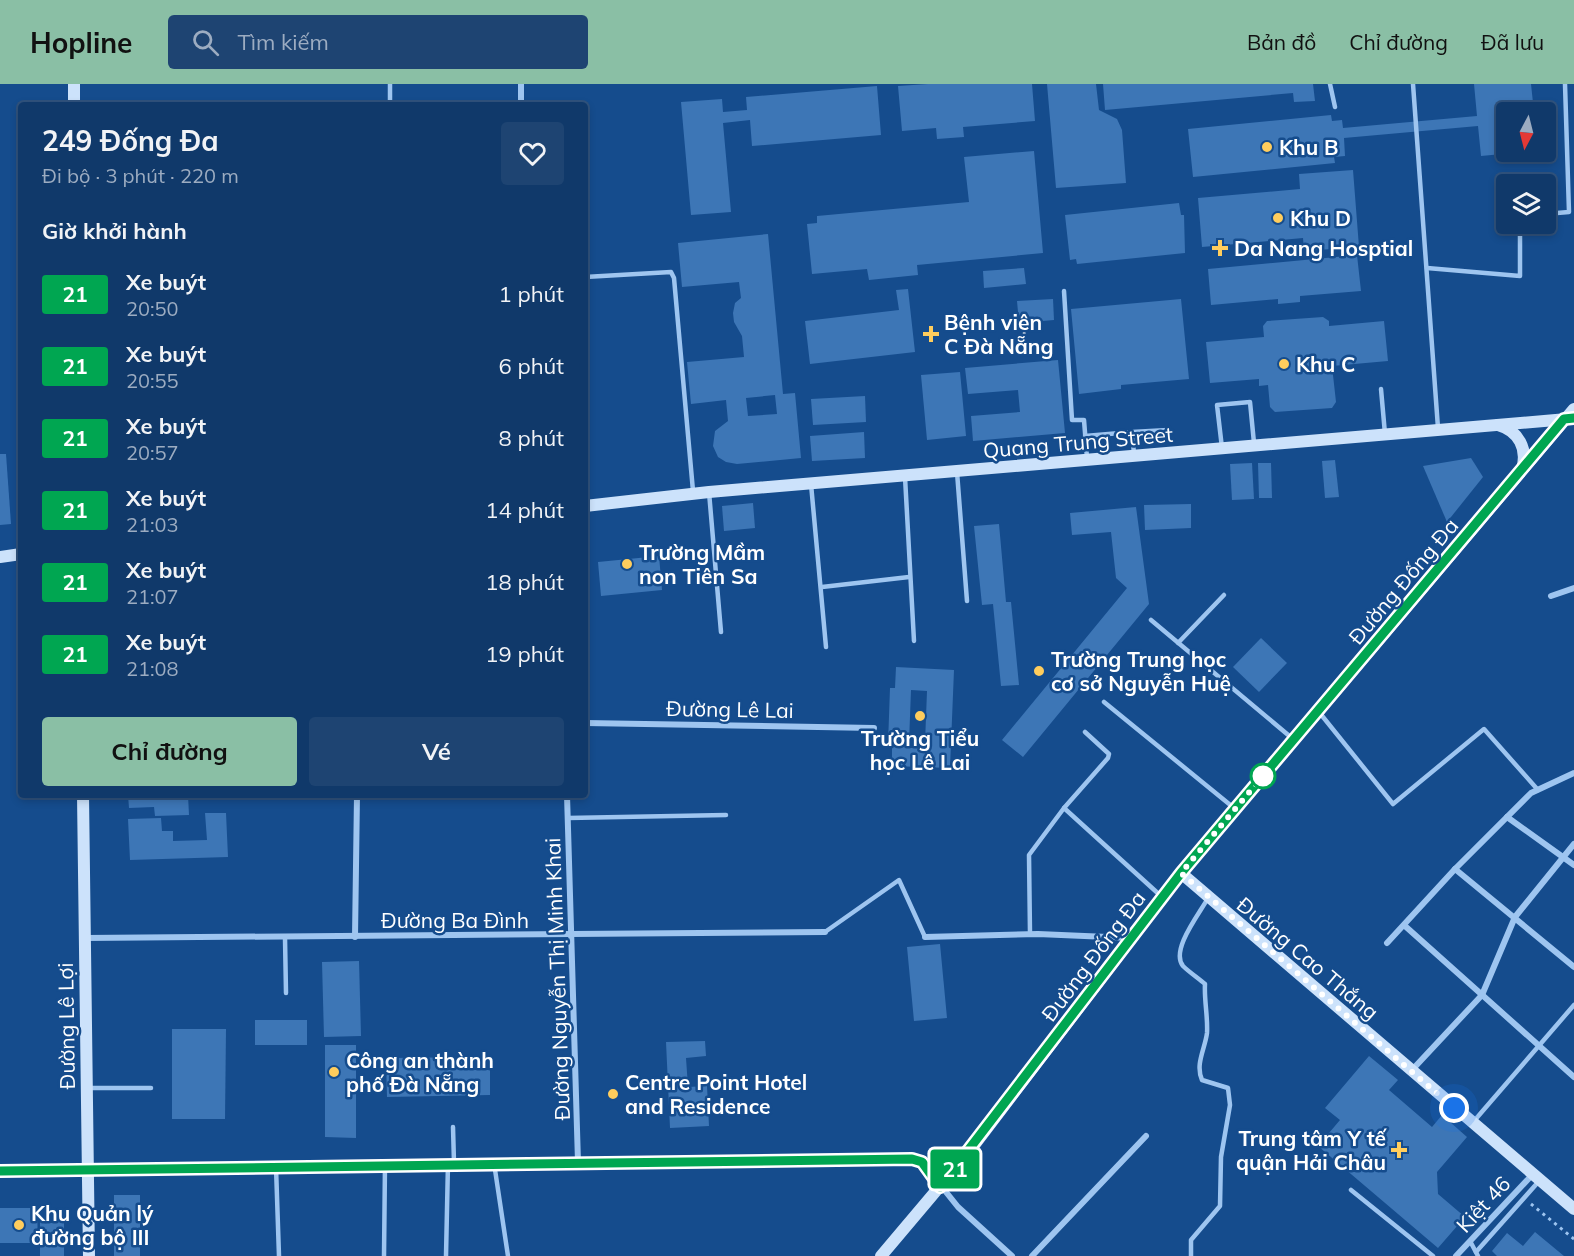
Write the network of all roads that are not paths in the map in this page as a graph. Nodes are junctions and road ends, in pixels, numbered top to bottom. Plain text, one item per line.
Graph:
1 (74, 84) edge
2 (390, 84) edge
3 (520, 84) edge
4 (1330, 84) edge
5 (1413, 84) edge
6 (1565, 84) edge
7 (74, 102) edge
8 (390, 102) edge
9 (521, 102) edge
10 (1335, 107) dead end
11 (1556, 213) edge
12 (1520, 234) edge
13 (1427, 268) junction
14 (588, 277) edge
15 (1064, 291) dead end
16 (1381, 389) dead end
17 (1574, 409) edge
18 (1569, 419) edge
19 (1497, 425) junction
20 (1168, 430) dead end
21 (1438, 430) junction
22 (1132, 432) junction
23 (1385, 434) junction
24 (1085, 436) junction
25 (1254, 446) junction
26 (1222, 449) junction
27 (1134, 456) junction
28 (1088, 461) junction
29 (1521, 470) junction
30 (957, 472) junction
31 (905, 477) junction
32 (811, 484) junction
33 (709, 492) junction
34 (693, 494) junction
35 (588, 506) edge
36 (18, 554) edge
37 (0, 557) edge
38 (909, 577) junction
39 (822, 586) junction
40 (1574, 588) edge
41 (1224, 595) dead end
42 (1551, 596) dead end
43 (967, 601) dead end
44 (1151, 620) dead end
45 (721, 632) dead end
46 (914, 641) dead end
47 (1179, 643) junction
48 (826, 647) dead end
49 (1104, 702) dead end
50 (1319, 711) junction
51 (588, 723) edge
52 (874, 728) dead end
53 (1085, 732) dead end
54 (1295, 740) junction
55 (1573, 775) edge
56 (1538, 790) junction
57 (83, 798) edge
58 (357, 798) edge
59 (567, 798) edge
60 (1064, 808) junction
61 (1234, 809) junction
62 (726, 815) dead end
63 (1507, 817) junction
64 (568, 818) junction
65 (1574, 844) edge
66 (1564, 857) junction
67 (1574, 865) edge
68 (1455, 869) junction
69 (1181, 873) junction
70 (1162, 897) junction
71 (1208, 898) junction
72 (1515, 917) junction
73 (1405, 926) junction
74 (825, 932) joint
75 (1030, 933) junction
76 (573, 936) junction
77 (355, 937) junction
78 (925, 937) joint
79 (84, 938) junction
80 (285, 938) junction
81 (1132, 938) junction
82 (1387, 943) dead end
83 (1574, 967) edge
84 (286, 993) dead end
85 (1482, 995) junction
86 (1574, 1005) edge
87 (1539, 1045) junction
88 (1412, 1071) junction
89 (1574, 1077) edge
90 (86, 1088) junction
91 (151, 1088) dead end
92 (1472, 1123) junction
93 (453, 1127) dead end
94 (1146, 1136) dead end
95 (579, 1162) junction
96 (451, 1163) junction
97 (494, 1163) junction
98 (385, 1164) junction
99 (276, 1167) junction
100 (87, 1170) junction
101 (0, 1171) edge
102 (1536, 1177) junction
103 (940, 1187) junction
104 (1351, 1190) dead end
105 (1574, 1209) edge
106 (1470, 1241) junction
107 (1477, 1254) edge
108 (89, 1256) edge
109 (279, 1256) edge
110 (384, 1256) edge
111 (446, 1256) edge
112 (508, 1256) edge
113 (881, 1256) edge
114 (1012, 1256) edge
115 (1032, 1256) edge
116 (1191, 1256) edge
117 (1433, 1256) edge
118 (1456, 1256) edge

1 - 7 main road
2 - 8 lane
3 - 9 street
4 - 10 lane
5 - 13 lane
6 - 11 lane
12 - 13 lane
13 - 21 lane
14 - 34 lane
15 - 24 lane
16 - 23 lane
17 - 18 main road, Đường Đống Đa
18 - 19 main road, Quang Trung Street
18 - 29 main road, Đường Đống Đa
19 - 21 main road, Quang Trung Street
19 - 29 main road
20 - 22 lane
21 - 23 main road, Quang Trung Street
22 - 24 lane
22 - 27 lane
23 - 25 main road, Quang Trung Street
24 - 28 lane
25 - 26 main road, Quang Trung Street
25 - 26 lane
26 - 27 main road, Quang Trung Street
27 - 28 main road, Quang Trung Street
28 - 30 main road, Quang Trung Street
29 - 50 main road, Đường Đống Đa
30 - 31 main road, Quang Trung Street
30 - 43 lane
31 - 32 main road, Quang Trung Street
31 - 38 lane
32 - 33 main road, Quang Trung Street
32 - 39 lane
33 - 34 main road, Quang Trung Street
33 - 45 lane
34 - 35 main road, Quang Trung Street
36 - 37 main road
38 - 39 lane
38 - 46 lane
39 - 48 lane
40 - 42 street
41 - 47 lane
44 - 47 lane
47 - 54 lane
49 - 61 lane
50 - 54 main road, Đường Đống Đa
50 - 56 lane
51 - 52 street, Đường Lê Lai
53 - 60 lane
54 - 61 main road, Đường Đống Đa
55 - 56 street
56 - 63 street
57 - 79 main road, Đường Lê Lợi
58 - 77 street
59 - 64 street, Đường Nguyễn Thị Minh Khai
60 - 70 lane
60 - 75 lane
61 - 69 main road, Đường Đống Đa
62 - 64 lane
63 - 66 street
63 - 68 street
64 - 76 street, Đường Nguyễn Thị Minh Khai
65 - 66 street
66 - 67 street
66 - 72 street
68 - 72 street
68 - 73 street
69 - 70 main road, Đường Đống Đa
69 - 71 main road, Đường Cao Thắng
70 - 81 main road, Đường Đống Đa
71 - 88 main road, Đường Cao Thắng
71 - 116 lane
72 - 83 street
72 - 85 street
73 - 82 street
73 - 85 street
74 - 76 street, Đường Ba Đình
74 - 78 lane
75 - 78 street
75 - 81 street
76 - 77 street, Đường Ba Đình
76 - 95 street, Đường Nguyễn Thị Minh Khai
77 - 80 street, Đường Ba Đình
79 - 80 street, Đường Ba Đình
79 - 90 main road, Đường Lê Lợi
80 - 84 lane
81 - 103 main road, Đường Đống Đa
85 - 87 street
85 - 88 street
86 - 87 lane
87 - 89 street
87 - 92 lane
88 - 92 main road, Đường Cao Thắng
90 - 91 lane
90 - 100 main road, Đường Lê Lợi
92 - 102 main road, Đường Cao Thắng
93 - 96 lane
94 - 115 street
95 - 97 street
95 - 103 street
96 - 97 street
96 - 98 street
96 - 111 lane
97 - 112 lane
98 - 99 street
98 - 110 lane
99 - 100 street
99 - 109 lane
100 - 101 street
100 - 108 main road, Đường Lê Lợi
102 - 105 main road, Đường Cao Thắng
102 - 106 street, Kiệt 46
102 - 107 lane
103 - 113 main road, Đường Đống Đa
103 - 114 street
104 - 117 lane
106 - 107 lane
106 - 118 street, Kiệt 46

